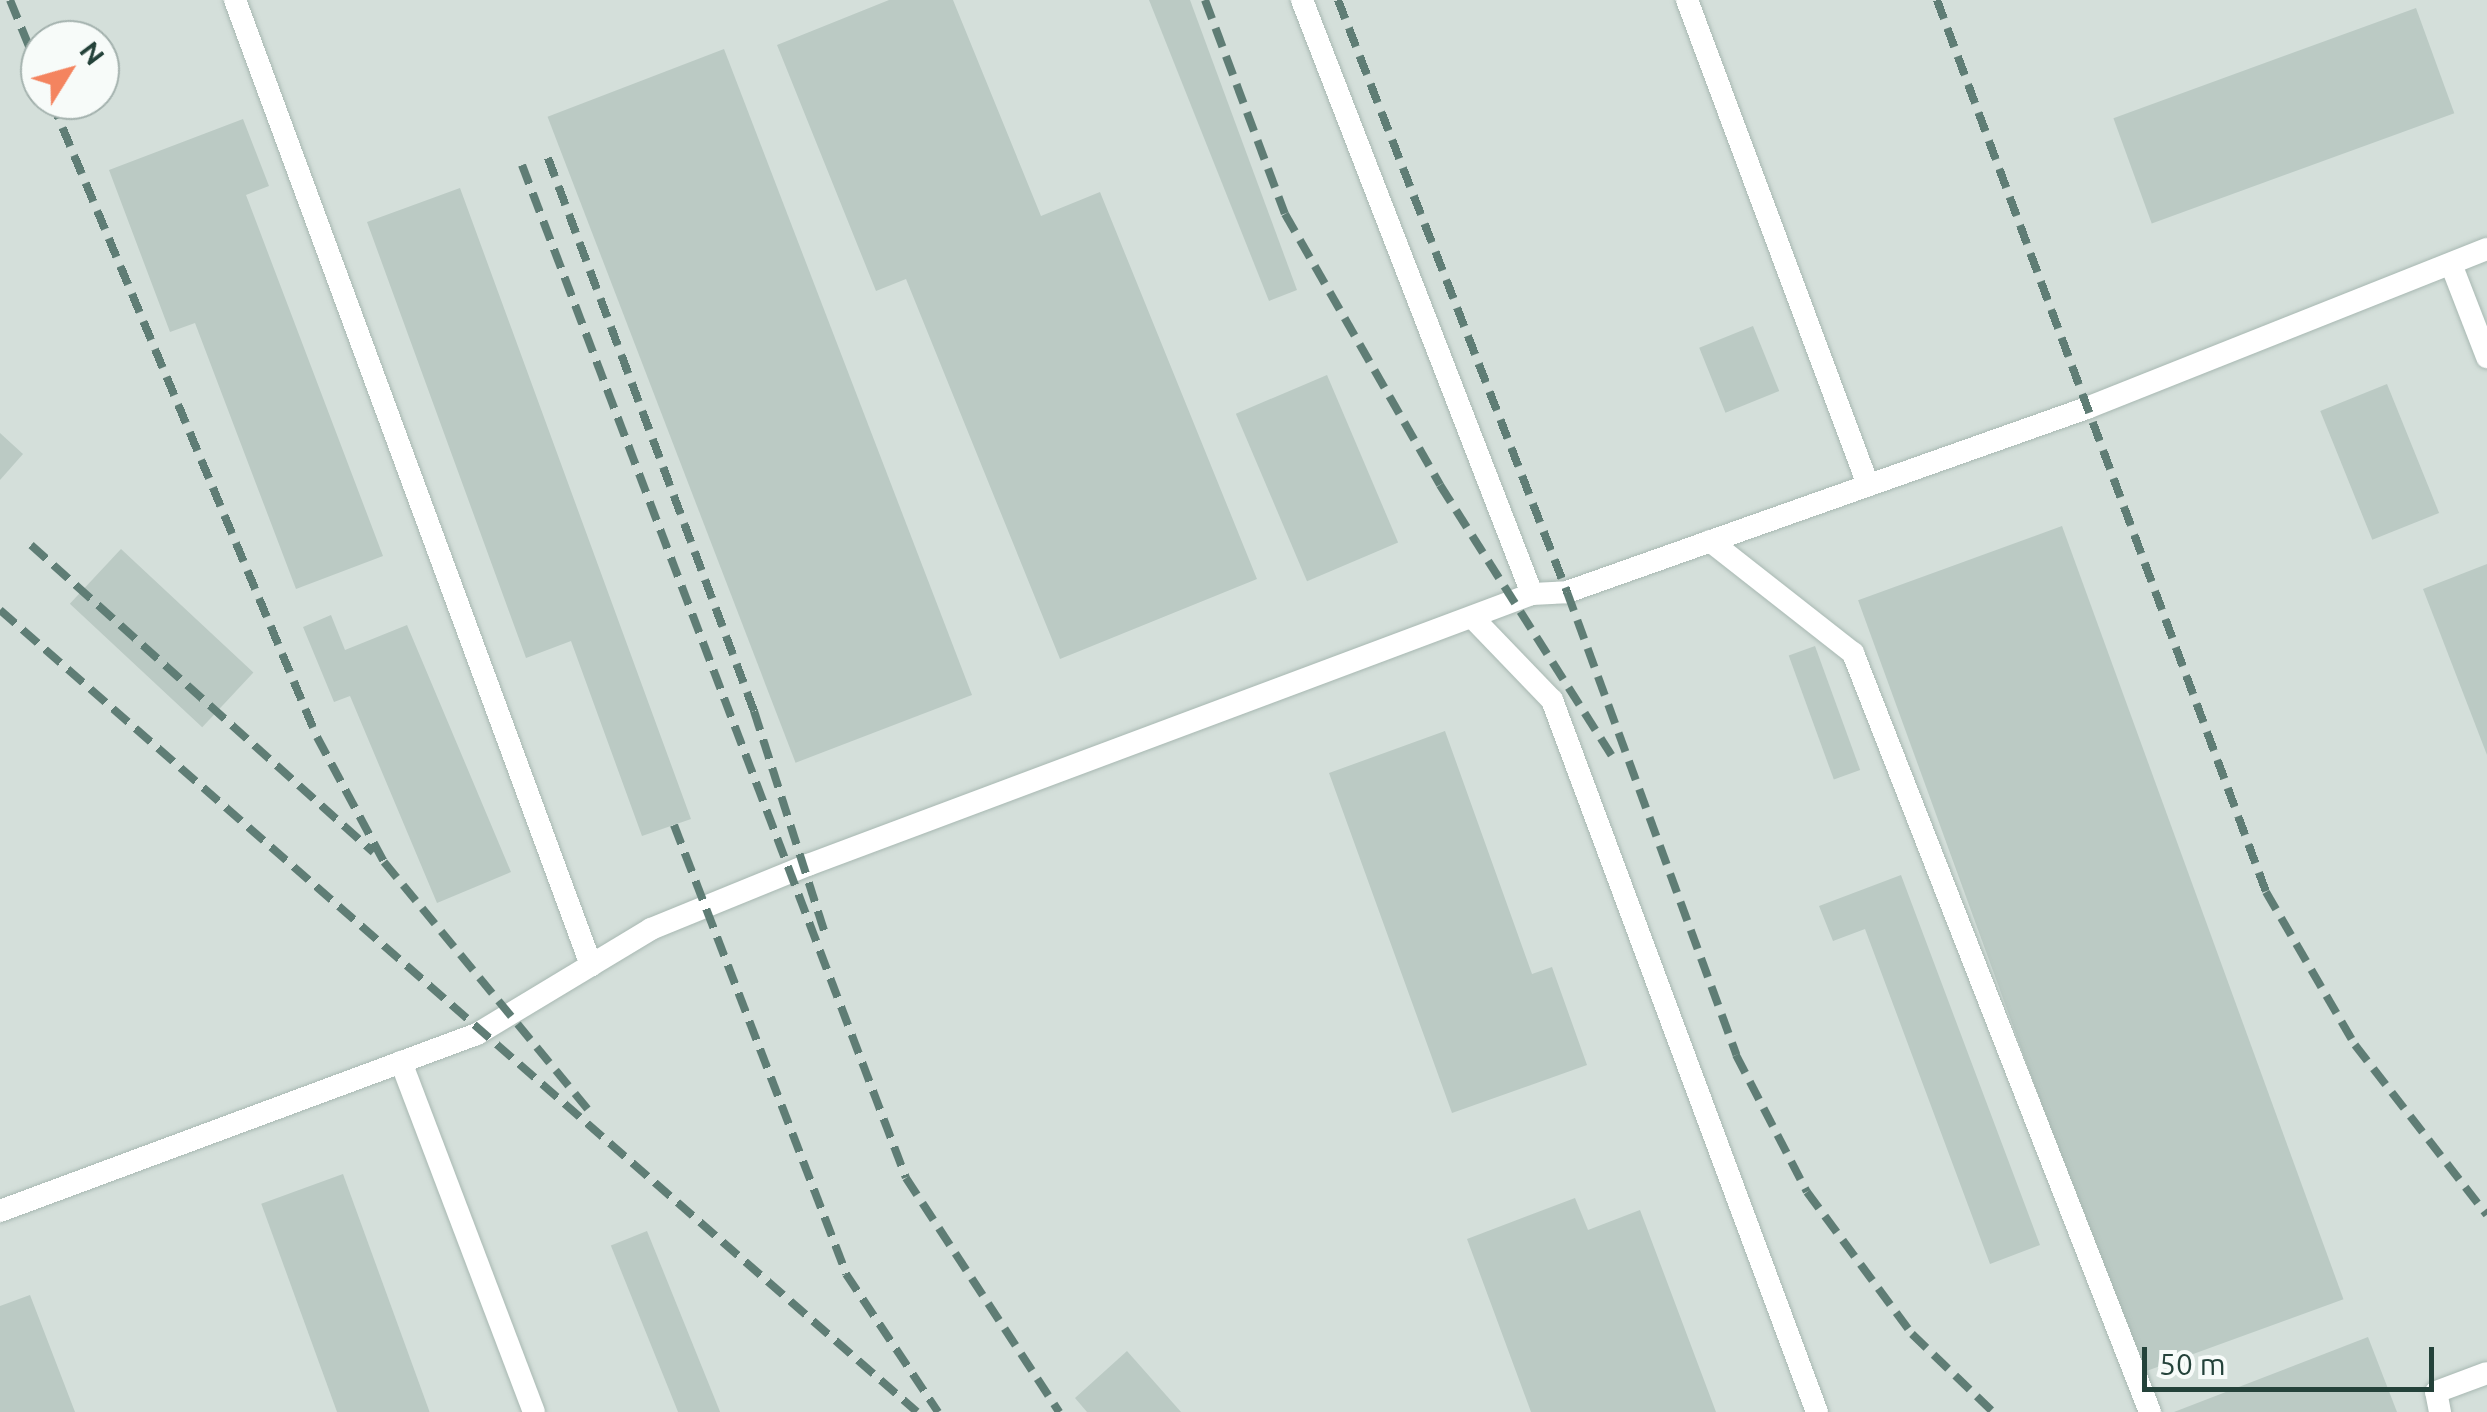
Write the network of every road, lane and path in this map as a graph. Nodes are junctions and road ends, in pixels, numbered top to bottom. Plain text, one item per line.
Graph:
1 (236, 0) edge
2 (1302, 0) edge
3 (1687, 0) edge
4 (2487, 250) edge
5 (2451, 264) junction
6 (2487, 357) edge
7 (1868, 485) junction
8 (1710, 541) junction
9 (1532, 594) junction
10 (1472, 618) junction
11 (591, 965) junction
12 (400, 1062) junction
13 (0, 1211) edge
14 (2487, 1373) edge
15 (534, 1412) edge
16 (1817, 1412) edge
17 (2150, 1412) edge
18 (2440, 1412) edge

1 - 11 lane
2 - 9 lane
3 - 7 lane
4 - 5 lane
5 - 6 lane
5 - 7 lane
7 - 8 lane
8 - 9 lane
8 - 17 lane
9 - 10 lane
10 - 11 lane
10 - 16 lane
11 - 12 lane
12 - 13 lane
12 - 15 lane
14 - 18 lane

